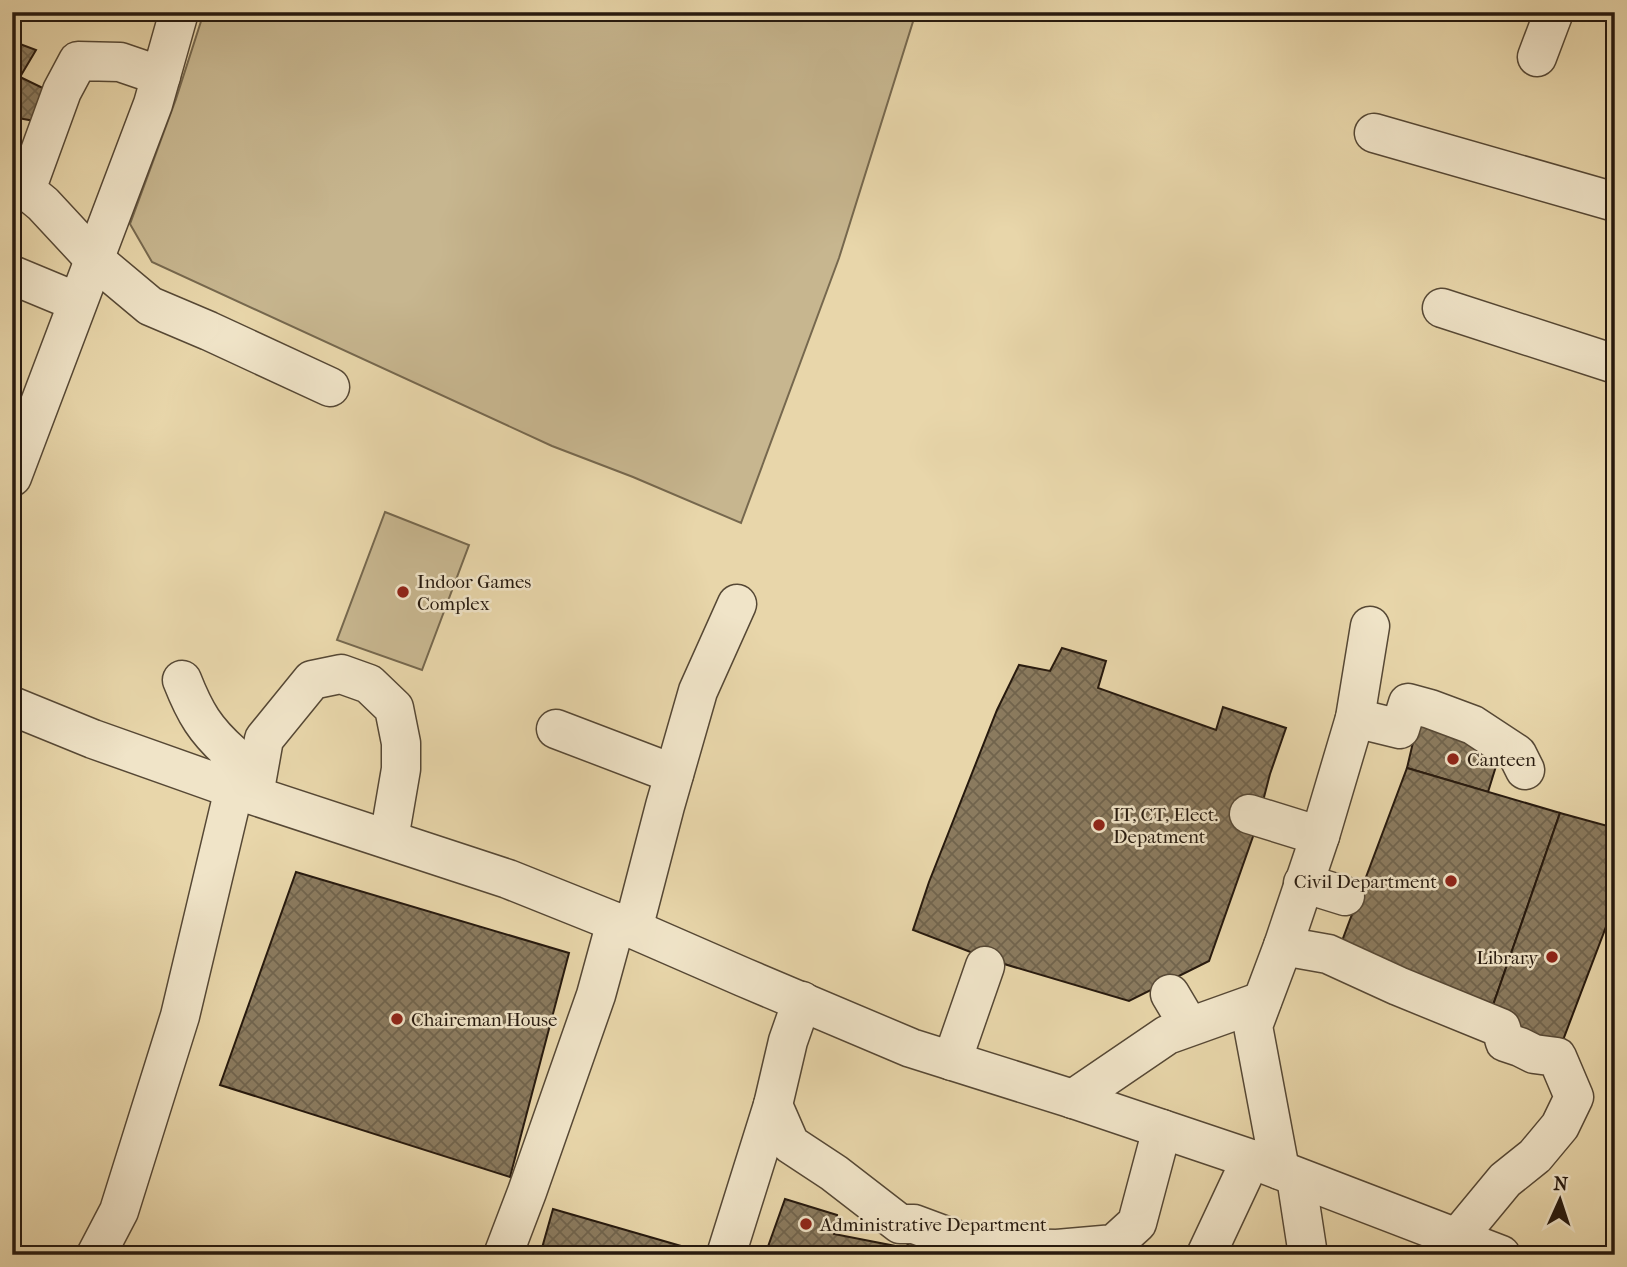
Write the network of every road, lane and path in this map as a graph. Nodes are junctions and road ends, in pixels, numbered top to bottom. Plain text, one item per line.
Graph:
1 (179, 12) edge
2 (1554, 12) edge
3 (1537, 57) dead end
4 (161, 76) junction
5 (1374, 133) dead end
6 (1615, 202) edge
7 (95, 260) junction
8 (12, 275) edge
9 (77, 302) junction
10 (1442, 308) dead end
11 (1615, 364) edge
12 (330, 387) dead end
13 (12, 477) edge
14 (737, 604) dead end
15 (1370, 626) dead end
16 (182, 680) dead end
17 (12, 706) edge
18 (1355, 718) junction
19 (556, 729) dead end
20 (1525, 770) dead end
21 (674, 774) junction
22 (237, 790) junction
23 (1249, 814) dead end
24 (1320, 836) junction
25 (389, 839) junction
26 (1303, 883) junction
27 (1345, 896) dead end
28 (624, 925) junction
29 (1283, 946) junction
30 (985, 966) dead end
31 (802, 1001) junction
32 (1262, 1001) junction
33 (952, 1061) junction
34 (1073, 1098) junction
35 (773, 1105) junction
36 (1162, 1129) junction
37 (1276, 1169) junction
38 (1459, 1246) edge
39 (96, 1255) edge
40 (503, 1255) edge
41 (726, 1255) edge
42 (1206, 1255) edge
43 (1308, 1255) edge
44 (1501, 1255) edge

1 - 4 street
2 - 3 street
4 - 7 street
4 - 7 street
5 - 6 street
7 - 9 street
7 - 12 street
8 - 9 street
9 - 13 street
10 - 11 street
14 - 21 street
15 - 18 street
16 - 22 street
17 - 22 street
18 - 20 street
18 - 24 street
19 - 21 street
21 - 28 street
22 - 25 street
22 - 25 street
22 - 39 street
23 - 24 street
24 - 26 street
25 - 28 street
26 - 27 street
26 - 29 street
28 - 31 street
28 - 40 street
29 - 32 street
29 - 38 street
30 - 33 street
31 - 33 street
31 - 35 street
32 - 34 street
32 - 37 street
33 - 34 street
34 - 36 street
35 - 36 street
35 - 41 street
36 - 37 street
37 - 38 street
37 - 42 street
37 - 43 street
38 - 44 street

